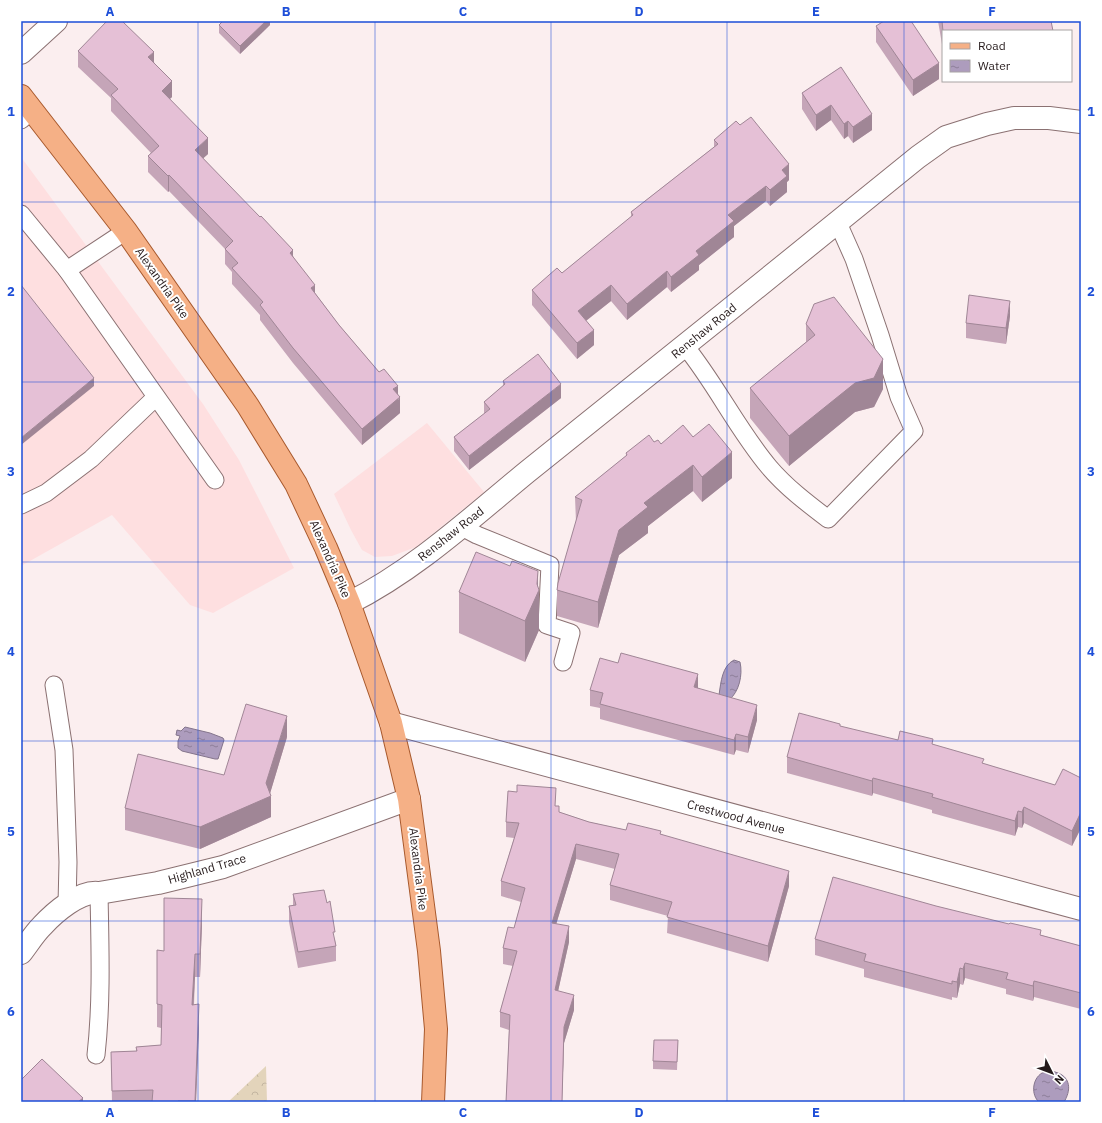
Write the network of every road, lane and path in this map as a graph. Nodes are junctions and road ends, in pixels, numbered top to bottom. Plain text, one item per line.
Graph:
1 (56, 21) edge
2 (21, 53) edge
3 (25, 109) edge
4 (1081, 122) edge
5 (21, 214) edge
6 (838, 223) junction
7 (126, 231) junction
8 (67, 270) junction
9 (685, 346) junction
10 (156, 396) junction
11 (215, 480) dead end
12 (21, 505) edge
13 (462, 526) junction
14 (349, 603) junction
15 (563, 662) dead end
16 (54, 685) dead end
17 (391, 723) junction
18 (409, 799) junction
19 (99, 893) junction
20 (67, 905) junction
21 (1081, 909) edge
22 (21, 953) edge
23 (96, 1055) dead end
24 (433, 1102) edge

1 - 2 street
3 - 7 main road, Alexandria Pike
4 - 6 street, Renshaw Road
5 - 8 lane
6 - 9 street, Renshaw Road
6 - 9 lane
7 - 8 lane
7 - 14 main road, Alexandria Pike
8 - 10 lane
9 - 13 street, Renshaw Road
10 - 11 lane
10 - 12 lane
13 - 14 street, Renshaw Road
13 - 15 lane
14 - 17 main road, Alexandria Pike
16 - 20 lane
17 - 18 main road, Alexandria Pike
17 - 21 street, Crestwood Avenue
18 - 19 street, Highland Trace
18 - 24 main road, Alexandria Pike
19 - 20 street, Highland Trace
19 - 23 lane
20 - 22 street, Highland Trace

